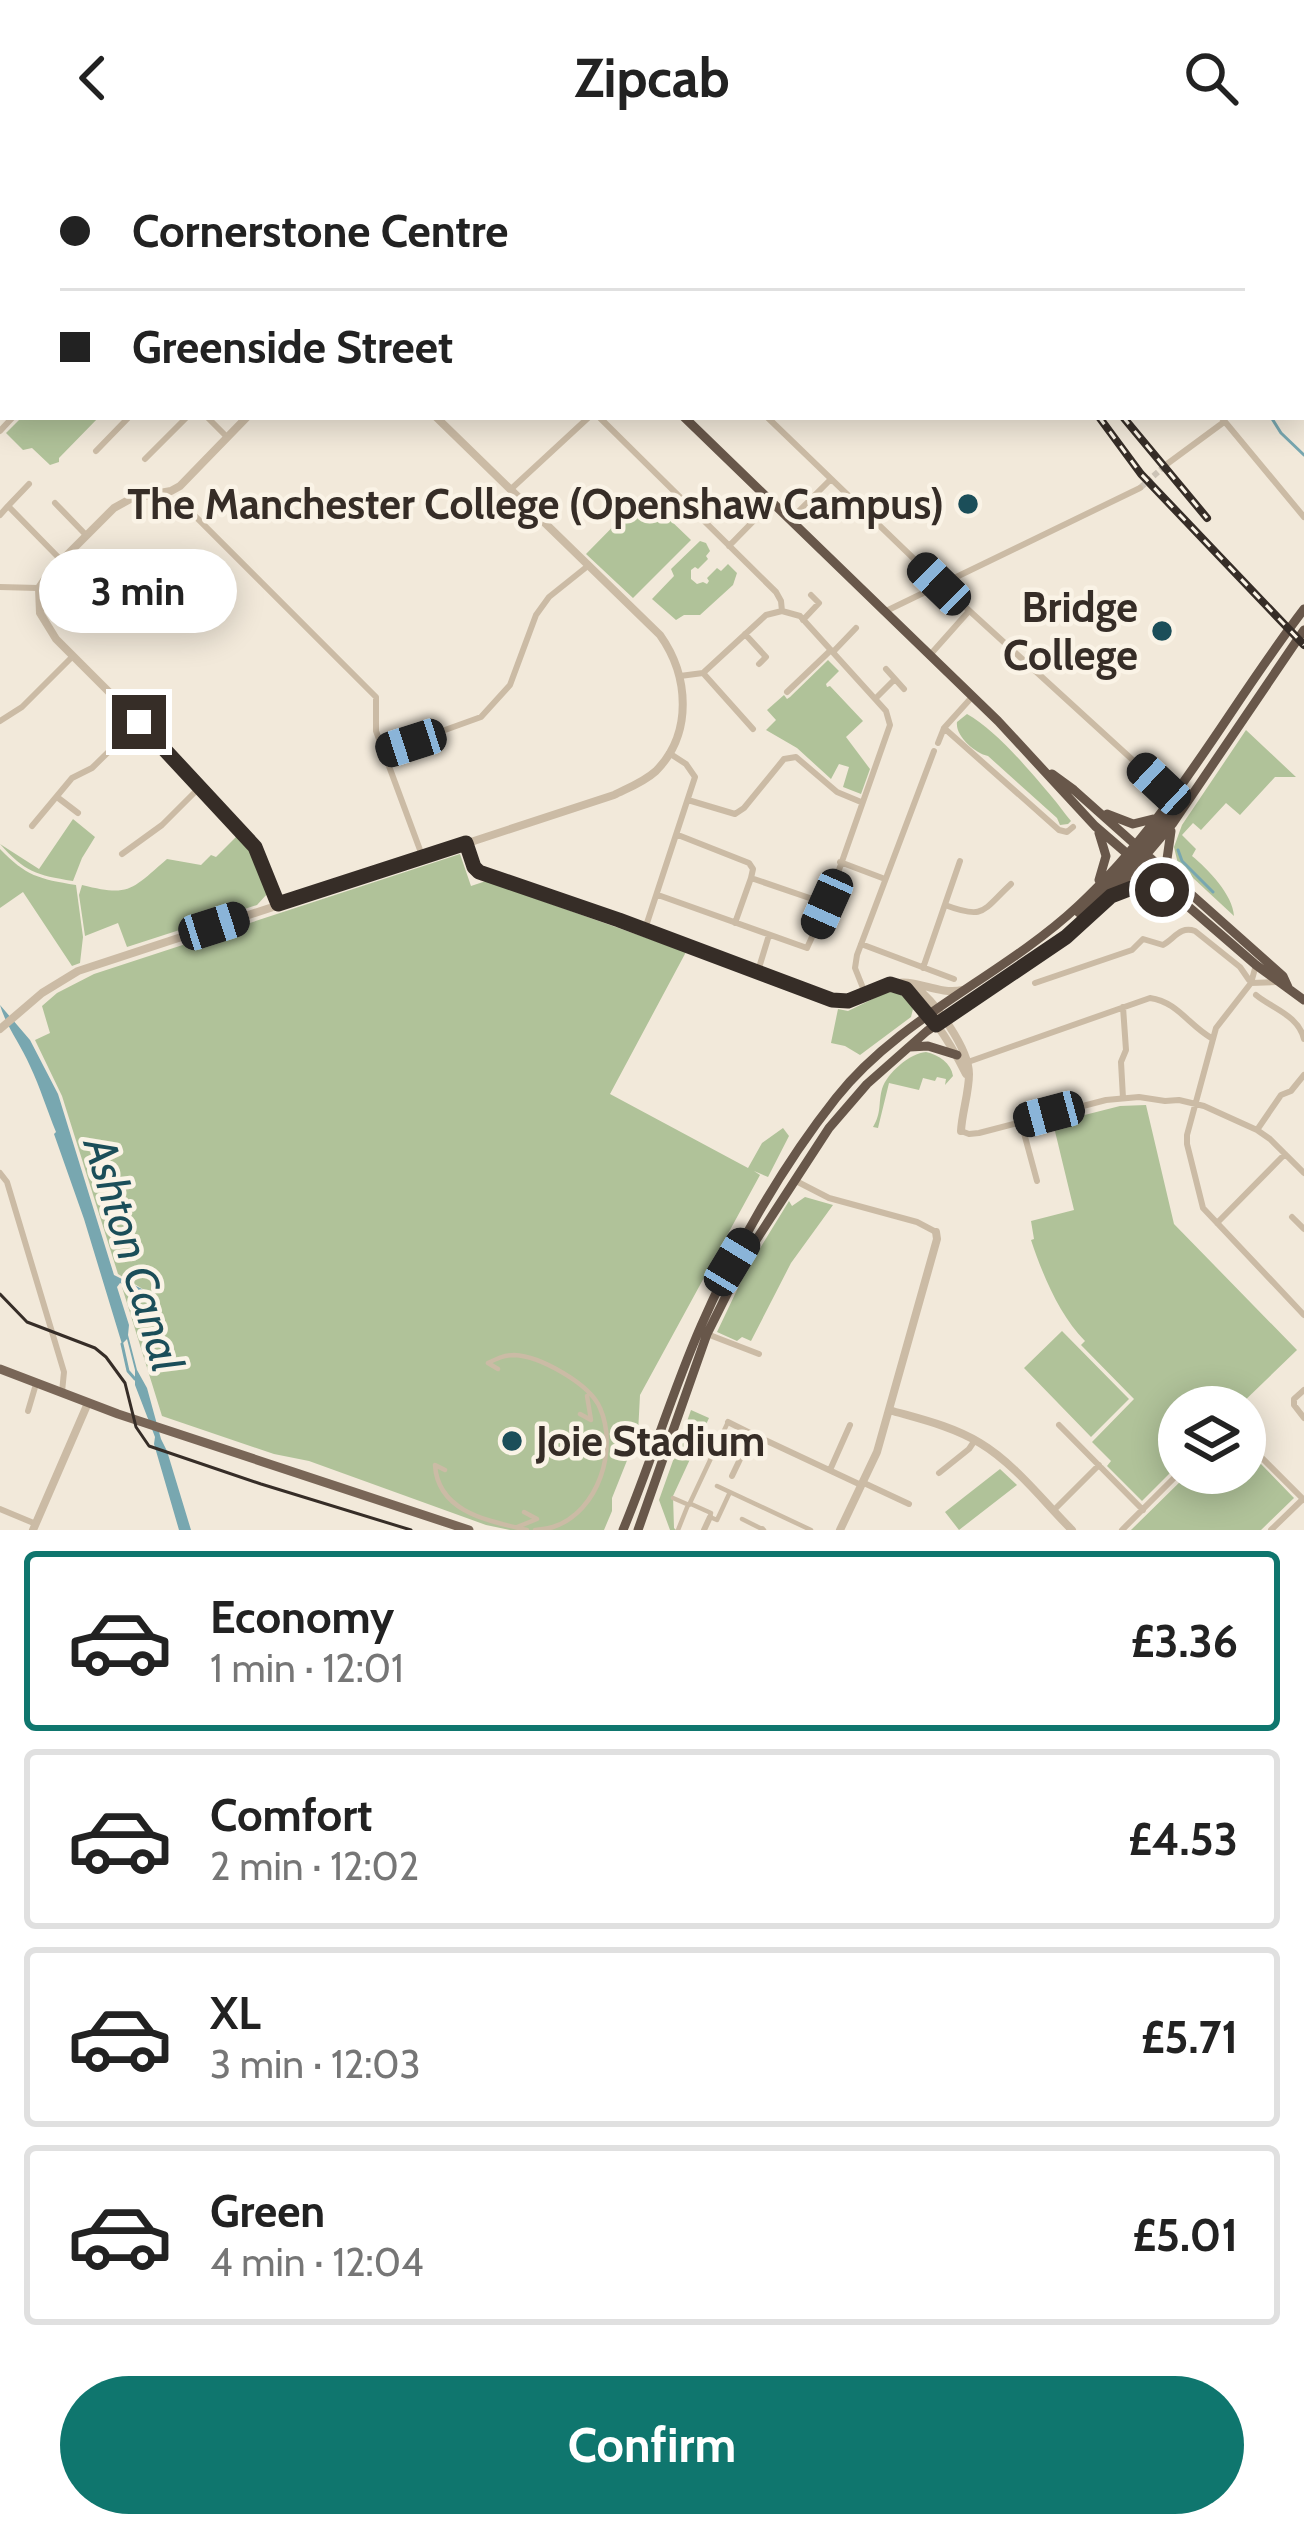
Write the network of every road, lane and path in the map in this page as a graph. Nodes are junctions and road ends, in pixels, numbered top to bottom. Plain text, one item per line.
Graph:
1 (126, 420) edge
2 (184, 420) edge
3 (210, 420) edge
4 (244, 420) edge
5 (439, 420) edge
6 (586, 420) edge
7 (602, 420) edge
8 (687, 420) edge
9 (774, 420) edge
10 (1222, 420) edge
11 (1224, 420) edge
12 (227, 437) junction
13 (96, 451) dead end
14 (145, 459) dead end
15 (1167, 464) tunnel mouth
16 (830, 479) junction
17 (29, 484) dead end
18 (1140, 488) tunnel mouth
19 (510, 490) junction
20 (55, 502) dead end
21 (771, 503) junction
22 (184, 505) dead end
23 (8, 506) junction
24 (0, 514) edge
25 (1304, 517) edge
26 (789, 521) junction
27 (86, 535) junction
28 (729, 546) junction
29 (61, 560) junction
30 (589, 565) junction
31 (939, 584) junction
32 (0, 587) edge
33 (40, 588) junction
34 (811, 595) dead end
35 (1304, 609) edge
36 (782, 611) junction
37 (969, 611) junction
38 (883, 613) junction
39 (803, 620) junction
40 (856, 628) dead end
41 (1304, 630) edge
42 (745, 634) junction
43 (832, 651) junction
44 (74, 656) junction
45 (928, 656) junction
46 (759, 664) dead end
47 (886, 669) dead end
48 (703, 674) junction
49 (680, 676) junction
50 (895, 679) junction
51 (904, 689) dead end
52 (787, 692) dead end
53 (972, 697) junction
54 (875, 699) junction
55 (1254, 701) junction
56 (0, 721) edge
57 (139, 722) junction
58 (944, 728) junction
59 (753, 729) dead end
60 (384, 752) junction
61 (669, 753) junction
62 (1040, 766) junction
63 (1159, 784) joint
64 (200, 787) junction
65 (1167, 792) dead end
66 (56, 797) junction
67 (688, 800) junction
68 (861, 802) junction
69 (1091, 805) junction
70 (78, 813) dead end
71 (1160, 814) junction
72 (1173, 824) junction
73 (32, 826) dead end
74 (1095, 826) junction
75 (1073, 827) dead end
76 (678, 835) junction
77 (466, 843) junction
78 (122, 854) dead end
79 (1137, 855) junction
80 (423, 858) junction
81 (960, 861) dead end
82 (840, 862) junction
83 (751, 878) junction
84 (1173, 878) junction
85 (885, 879) junction
86 (1011, 884) dead end
87 (1094, 890) junction
88 (658, 895) junction
89 (1111, 896) junction
90 (1178, 898) junction
91 (278, 904) junction
92 (827, 904) junction
93 (945, 905) junction
94 (735, 923) junction
95 (645, 929) junction
96 (1049, 930) junction
97 (770, 935) junction
98 (861, 944) junction
99 (1256, 964) junction
100 (923, 968) junction
101 (758, 971) junction
102 (954, 980) dead end
103 (902, 981) junction
104 (1035, 983) dead end
105 (1251, 983) junction
106 (890, 984) junction
107 (1282, 984) junction
108 (967, 989) junction
109 (865, 993) junction
110 (1256, 995) dead end
111 (1304, 1000) edge
112 (1123, 1007) junction
113 (936, 1018) junction
114 (1, 1028) edge
115 (1213, 1039) junction
116 (1304, 1039) edge
117 (908, 1048) junction
118 (957, 1055) junction
119 (968, 1063) junction
120 (1304, 1075) edge
121 (969, 1081) junction
122 (1123, 1098) junction
123 (1196, 1104) junction
124 (1021, 1122) junction
125 (1257, 1130) junction
126 (962, 1131) joint
127 (1285, 1154) junction
128 (0, 1173) edge
129 (1304, 1173) edge
130 (794, 1179) junction
131 (1036, 1181) dead end
132 (11, 1196) junction
133 (0, 1199) edge
134 (1292, 1217) dead end
135 (1217, 1223) junction
136 (1303, 1226) edge
137 (936, 1232) joint
138 (1304, 1315) edge
139 (707, 1334) junction
140 (759, 1354) dead end
141 (0, 1369) edge
142 (498, 1369) dead end
143 (36, 1384) junction
144 (1304, 1390) edge
145 (586, 1392) junction
146 (62, 1394) junction
147 (88, 1403) junction
148 (889, 1410) junction
149 (28, 1411) dead end
150 (580, 1414) dead end
151 (1304, 1418) edge
152 (728, 1422) joint
153 (850, 1425) dead end
154 (1059, 1425) dead end
155 (752, 1433) junction
156 (976, 1440) junction
157 (1266, 1462) edge
158 (1099, 1466) junction
159 (445, 1470) dead end
160 (830, 1470) junction
161 (939, 1473) dead end
162 (732, 1476) joint
163 (861, 1484) junction
164 (717, 1486) dead end
165 (730, 1492) junction
166 (1159, 1494) edge
167 (673, 1498) dead end
168 (1304, 1499) edge
169 (689, 1504) junction
170 (909, 1504) dead end
171 (0, 1509) edge
172 (1052, 1510) junction
173 (1143, 1510) junction
174 (524, 1513) dead end
175 (713, 1519) junction
176 (742, 1520) dead end
177 (35, 1527) edge
178 (515, 1527) edge
179 (469, 1530) edge
180 (531, 1530) edge
181 (628, 1530) edge
182 (678, 1530) edge
183 (704, 1530) edge
184 (763, 1530) edge
185 (812, 1530) edge
186 (840, 1530) edge
187 (1072, 1530) edge
188 (1122, 1530) edge
189 (1271, 1530) edge

1 - 13 street
2 - 14 street
3 - 12 street
4 - 12 street
5 - 19 street
6 - 19 street
7 - 28 street
8 - 21 highway
9 - 16 street
10 - 15 street
11 - 25 street
12 - 27 street
16 - 26 street
16 - 31 street
17 - 23 street
18 - 31 street
19 - 30 street
20 - 27 street
21 - 26 highway
21 - 28 street
22 - 60 street
23 - 24 street
23 - 29 street
26 - 38 highway
27 - 29 street
28 - 36 street
29 - 33 street
30 - 49 street
30 - 60 street
31 - 37 street
31 - 38 street
32 - 33 street
33 - 44 street
34 - 39 street
35 - 71 highway
36 - 39 street
36 - 42 street
37 - 45 street
37 - 63 street
38 - 45 highway
39 - 43 street
40 - 43 street
41 - 55 highway
42 - 46 street
42 - 48 street
43 - 52 street
43 - 54 street
44 - 56 street
44 - 57 street
45 - 53 highway
47 - 50 street
48 - 49 street
48 - 59 street
49 - 61 street
50 - 51 street
50 - 54 street
53 - 58 street
53 - 62 highway
54 - 68 street
55 - 72 highway
55 - 79 highway
57 - 64 street
57 - 66 street
58 - 75 street
58 - 85 street
60 - 80 street
61 - 67 street
61 - 77 street
62 - 69 highway
62 - 74 highway
63 - 65 street
64 - 78 street
64 - 91 street
66 - 70 street
66 - 73 street
67 - 68 street
67 - 76 street
68 - 82 street
69 - 71 highway
69 - 79 highway
71 - 79 highway
72 - 79 highway
72 - 84 highway
74 - 79 highway
74 - 87 highway
76 - 83 street
76 - 88 street
77 - 80 street
77 - 95 street
79 - 84 highway
79 - 87 highway
79 - 89 highway
79 - 90 highway
79 - 96 highway
80 - 91 street
81 - 93 street
82 - 85 street
82 - 92 street
83 - 92 street
83 - 94 street
84 - 107 highway
85 - 98 street
86 - 93 street
87 - 96 highway
88 - 94 street
88 - 95 street
89 - 90 highway
89 - 113 highway
90 - 99 highway
91 - 114 street
92 - 97 street
93 - 100 street
94 - 97 street
95 - 101 street
96 - 108 highway
97 - 101 street
98 - 100 street
98 - 109 street
99 - 105 street
99 - 107 highway
100 - 102 street
101 - 109 street
103 - 106 street
103 - 108 street
103 - 113 street
104 - 105 street
105 - 107 street
105 - 115 street
106 - 109 street
106 - 113 street
107 - 111 highway
108 - 113 highway
110 - 116 street
112 - 115 street
112 - 119 street
112 - 122 street
113 - 117 highway
113 - 118 street
113 - 119 street
113 - 181 highway
115 - 123 street
117 - 118 highway
117 - 130 highway
118 - 121 street
119 - 121 street
120 - 125 street
121 - 126 street
122 - 123 street
122 - 124 street
123 - 125 street
123 - 135 street
124 - 126 street
124 - 131 street
125 - 127 street
127 - 129 street
127 - 135 street
128 - 132 street
130 - 137 street
130 - 139 highway
132 - 133 street
132 - 146 street
134 - 136 street
135 - 138 street
137 - 148 street
139 - 140 street
139 - 181 highway
141 - 143 main road
142 - 145 street
143 - 146 main road
143 - 149 street
144 - 151 street
145 - 150 street
145 - 180 street
146 - 147 main road
147 - 177 street
147 - 179 main road
148 - 156 street
148 - 163 street
152 - 155 street
152 - 169 street
153 - 160 street
154 - 158 street
155 - 160 street
155 - 162 street
156 - 161 street
156 - 172 street
157 - 168 street
158 - 172 street
158 - 173 street
159 - 178 street
160 - 163 street
162 - 165 street
163 - 170 street
163 - 186 street
164 - 165 street
165 - 175 street
165 - 185 street
166 - 173 street
167 - 169 street
168 - 189 street
169 - 175 street
169 - 182 street
171 - 177 street
172 - 187 street
173 - 188 street
174 - 178 street
175 - 183 street
176 - 184 street
178 - 180 street

